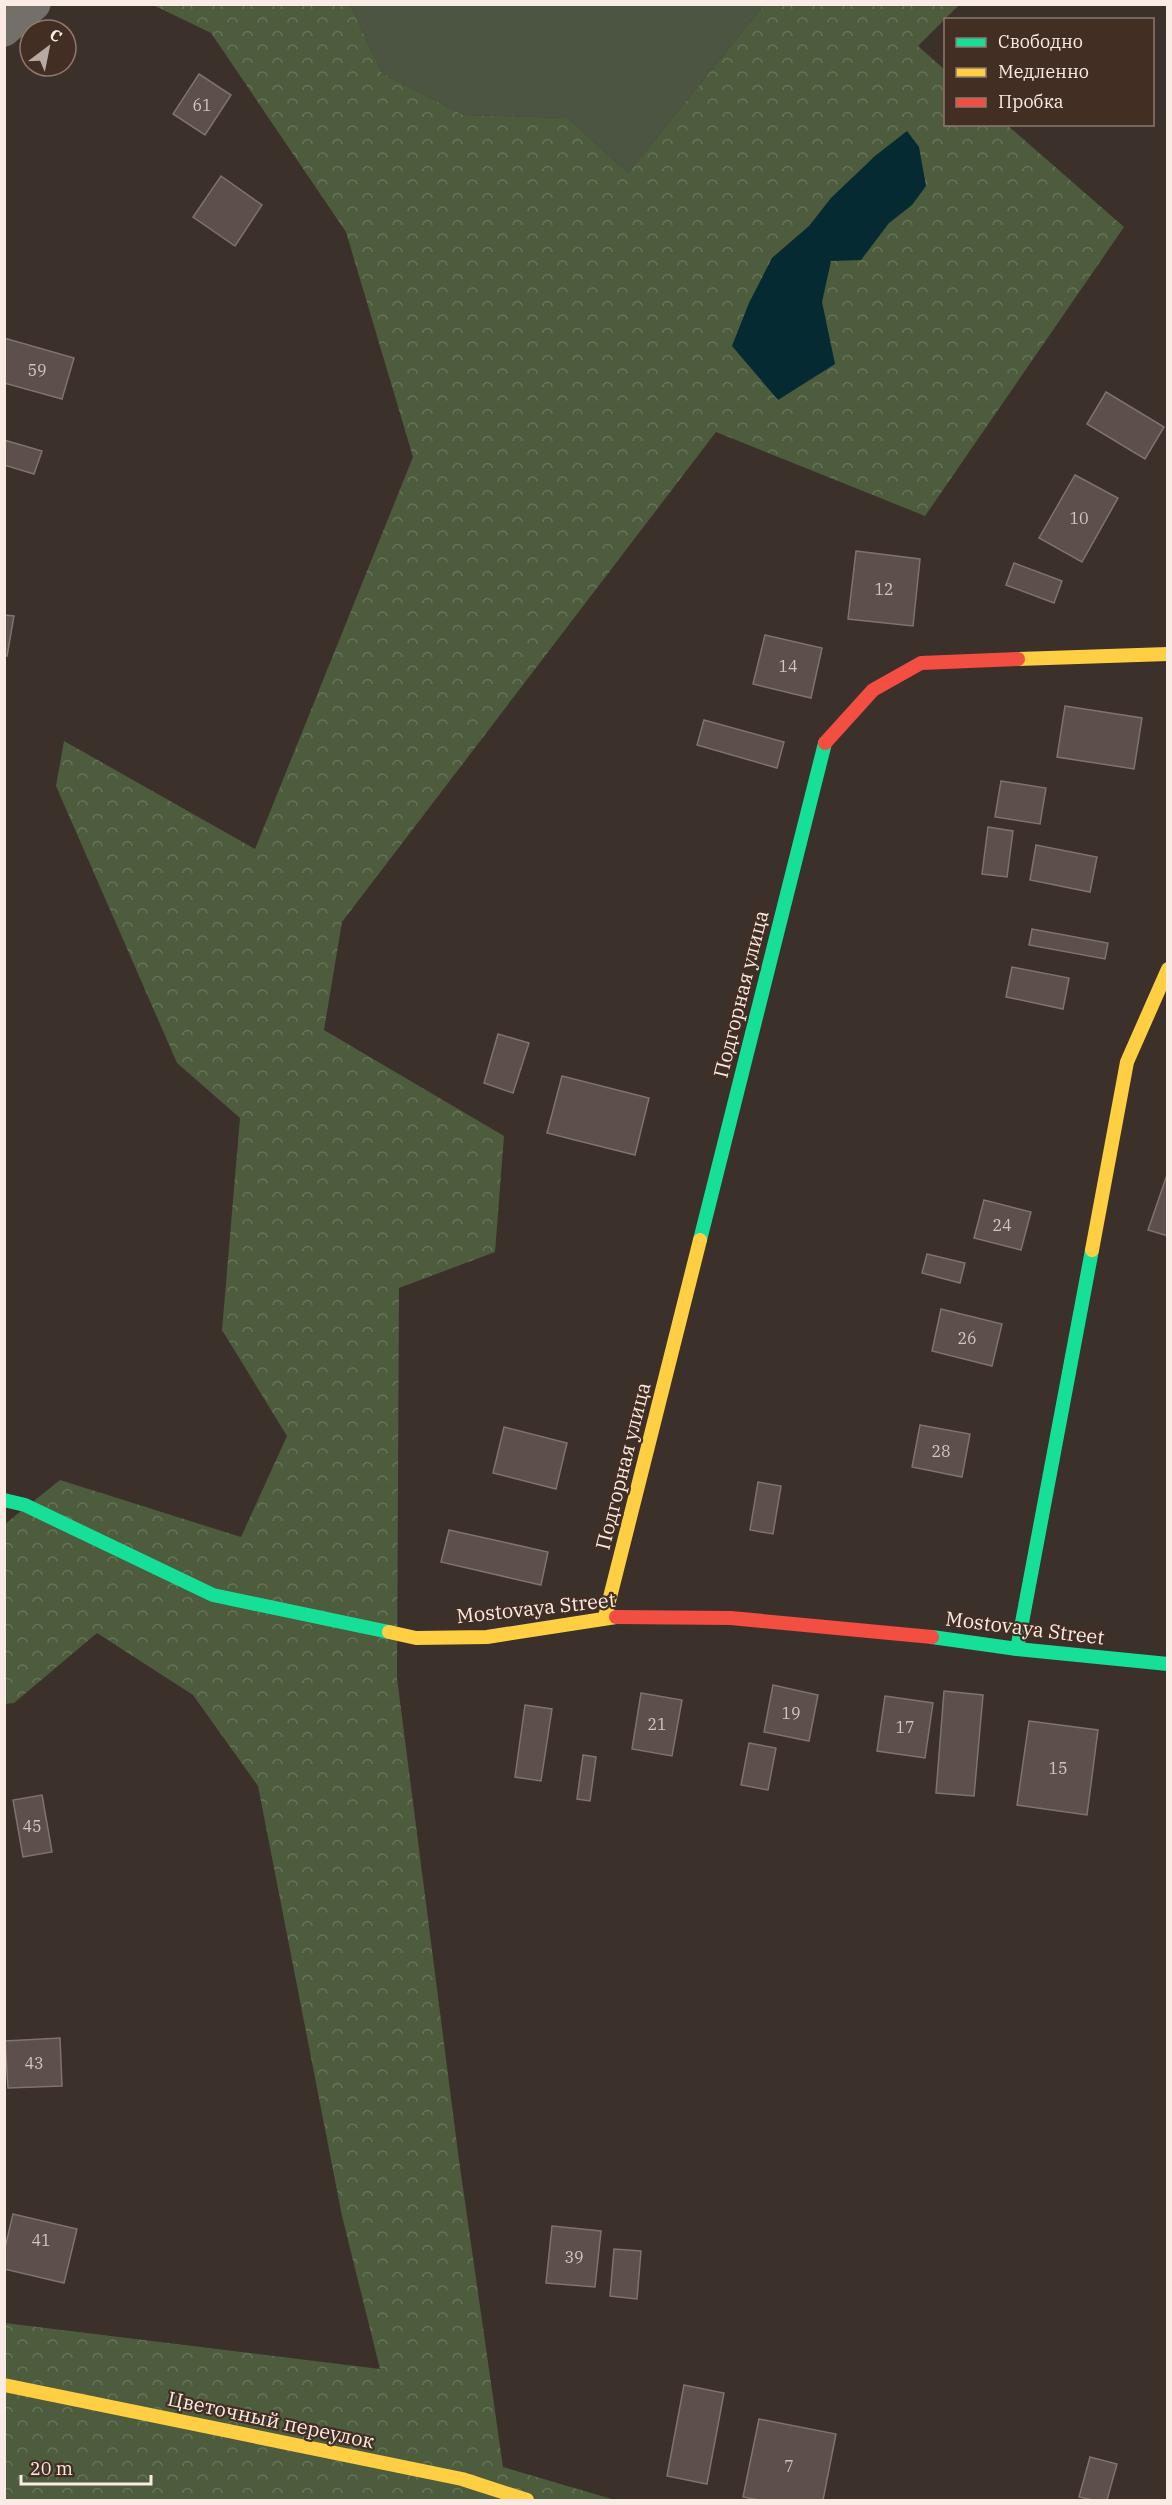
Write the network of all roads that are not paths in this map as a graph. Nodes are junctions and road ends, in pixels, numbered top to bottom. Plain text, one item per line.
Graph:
1 (34, 4) edge
2 (4, 30) edge
3 (1167, 654) edge
4 (1167, 969) edge
5 (4, 1500) edge
6 (605, 1617) junction
7 (1017, 1649) junction
8 (1167, 1664) edge
9 (4, 2385) edge
10 (527, 2500) edge

1 - 2 street
3 - 6 street, Подгорная улица
4 - 7 street
5 - 6 street, Mostovaya Street
6 - 7 street, Mostovaya Street
7 - 8 street, Mostovaya Street
9 - 10 street, Цветочный переулок

